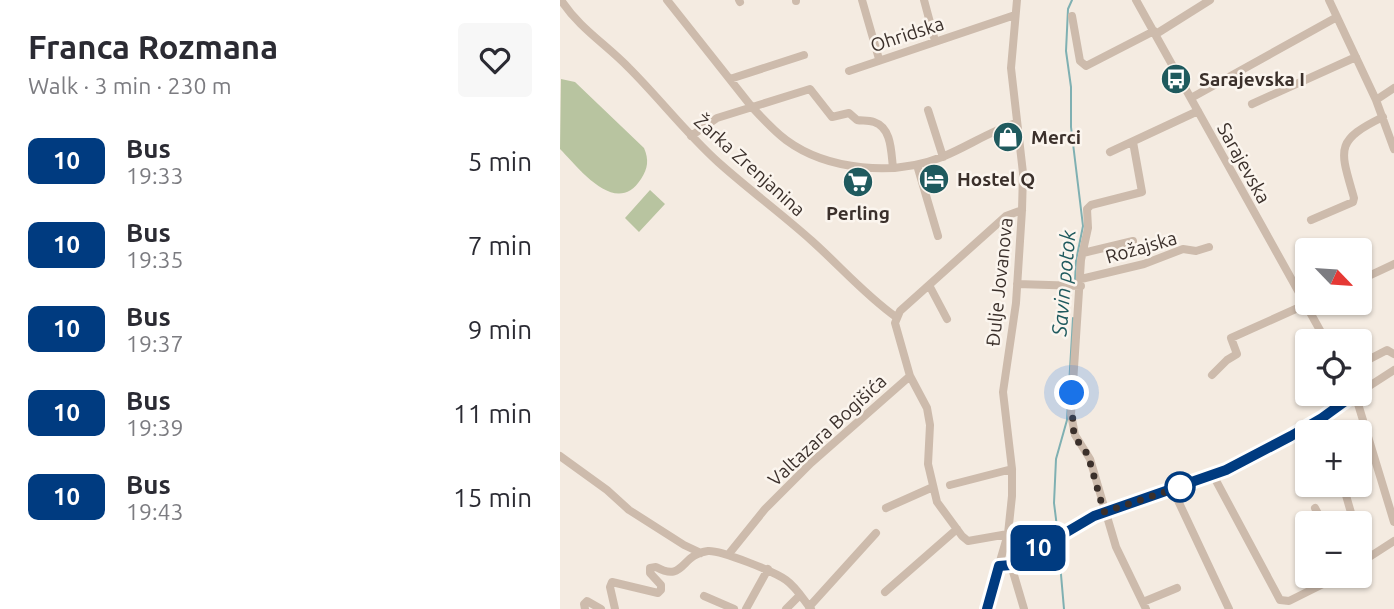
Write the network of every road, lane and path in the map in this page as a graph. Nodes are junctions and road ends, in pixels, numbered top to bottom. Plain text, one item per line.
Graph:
1 (562, 0) edge
2 (667, 0) edge
3 (862, 0) edge
4 (924, 0) edge
5 (1017, 0) edge
6 (1136, 0) edge
7 (1210, 0) edge
8 (1329, 0) edge
9 (1015, 15) junction
10 (1072, 16) dead end
11 (1337, 18) junction
12 (1155, 33) junction
13 (935, 41) junction
14 (804, 55) dead end
15 (1356, 57) junction
16 (879, 59) junction
17 (849, 71) dead end
18 (730, 79) junction
19 (1394, 88) edge
20 (1191, 98) junction
21 (1376, 100) junction
22 (1252, 104) dead end
23 (751, 106) junction
24 (928, 110) dead end
25 (1198, 111) junction
26 (1383, 117) junction
27 (1016, 123) junction
28 (691, 136) junction
29 (1133, 142) junction
30 (1394, 149) edge
31 (1110, 152) dead end
32 (943, 157) junction
33 (917, 165) junction
34 (893, 168) junction
35 (1022, 210) junction
36 (1311, 220) dead end
37 (938, 236) dead end
38 (1133, 241) dead end
39 (1209, 247) dead end
40 (1083, 253) junction
41 (1394, 264) edge
42 (1372, 274) edge
43 (1295, 283) edge
44 (1017, 284) junction
45 (1078, 284) junction
46 (929, 285) junction
47 (1295, 309) edge
48 (896, 317) junction
49 (947, 319) dead end
50 (1394, 354) edge
51 (1372, 358) edge
52 (1394, 370) edge
53 (910, 376) junction
54 (1212, 376) dead end
55 (1372, 384) edge
56 (1340, 406) edge
57 (1360, 406) edge
58 (1322, 418) joint
59 (560, 456) edge
60 (1012, 469) junction
61 (1213, 475) junction
62 (950, 485) dead end
63 (933, 487) junction
64 (1173, 490) junction
65 (886, 508) dead end
66 (1315, 508) dead end
67 (1317, 511) edge
68 (1104, 512) junction
69 (1394, 522) edge
70 (957, 529) junction
71 (876, 533) dead end
72 (1008, 534) junction
73 (1394, 541) edge
74 (701, 553) junction
75 (729, 555) junction
76 (1372, 555) edge
77 (1011, 565) junction
78 (999, 566) junction
79 (768, 569) junction
80 (1177, 588) dead end
81 (1315, 588) edge
82 (885, 592) dead end
83 (800, 595) junction
84 (704, 596) dead end
85 (1144, 606) edge
86 (810, 608) edge
87 (585, 609) edge
88 (601, 609) edge
89 (615, 609) edge
90 (733, 609) edge
91 (746, 609) edge
92 (786, 609) edge
93 (986, 609) edge
94 (1024, 609) edge
95 (1230, 609) edge

1 - 28 street, Žarka Zrenjanina
2 - 18 street
3 - 16 street
4 - 13 street
5 - 9 street, Đulje Jovanova
6 - 12 street, Sarajevska
7 - 12 street
8 - 11 street
9 - 13 street, Ohridska
9 - 27 street, Đulje Jovanova
10 - 12 street
11 - 15 street
11 - 20 street
12 - 20 street, Sarajevska
13 - 16 street, Ohridska
14 - 18 street
15 - 21 street
15 - 22 street
16 - 17 street, Ohridska
18 - 23 street
19 - 21 street
20 - 25 street, Sarajevska
21 - 26 street
23 - 28 street
23 - 34 street
23 - 34 street
24 - 32 street
25 - 29 street
25 - 43 street, Sarajevska
26 - 30 street
26 - 36 street
27 - 32 street
27 - 35 street, Đulje Jovanova
28 - 48 street, Žarka Zrenjanina
29 - 31 street
29 - 40 street
32 - 33 street
33 - 34 street
33 - 37 street
35 - 44 street, Đulje Jovanova
35 - 46 street
38 - 40 street
39 - 45 street, Rožajska
40 - 45 street
41 - 42 street
44 - 45 street, Rožajska
44 - 60 street, Đulje Jovanova
45 - 68 street
46 - 48 street
46 - 49 street
47 - 54 street
48 - 53 street, Valtazara Bogišića
50 - 51 street
52 - 55 street
53 - 63 street
53 - 75 street, Valtazara Bogišića
56 - 58 street
57 - 69 street
58 - 61 street
59 - 74 street
60 - 62 street
60 - 72 street, Đulje Jovanova
61 - 64 street
61 - 81 street
63 - 65 street
63 - 70 street
64 - 68 street
64 - 95 street
66 - 67 street
68 - 77 street
68 - 85 street
70 - 72 street
70 - 82 street
71 - 86 street
72 - 78 street, Đulje Jovanova
73 - 76 street
74 - 75 street
74 - 89 street
75 - 79 street
77 - 78 street
77 - 94 street
78 - 93 street, Đulje Jovanova
79 - 83 street
79 - 91 street
80 - 85 street
83 - 86 street
83 - 92 street
84 - 90 street
87 - 88 street

